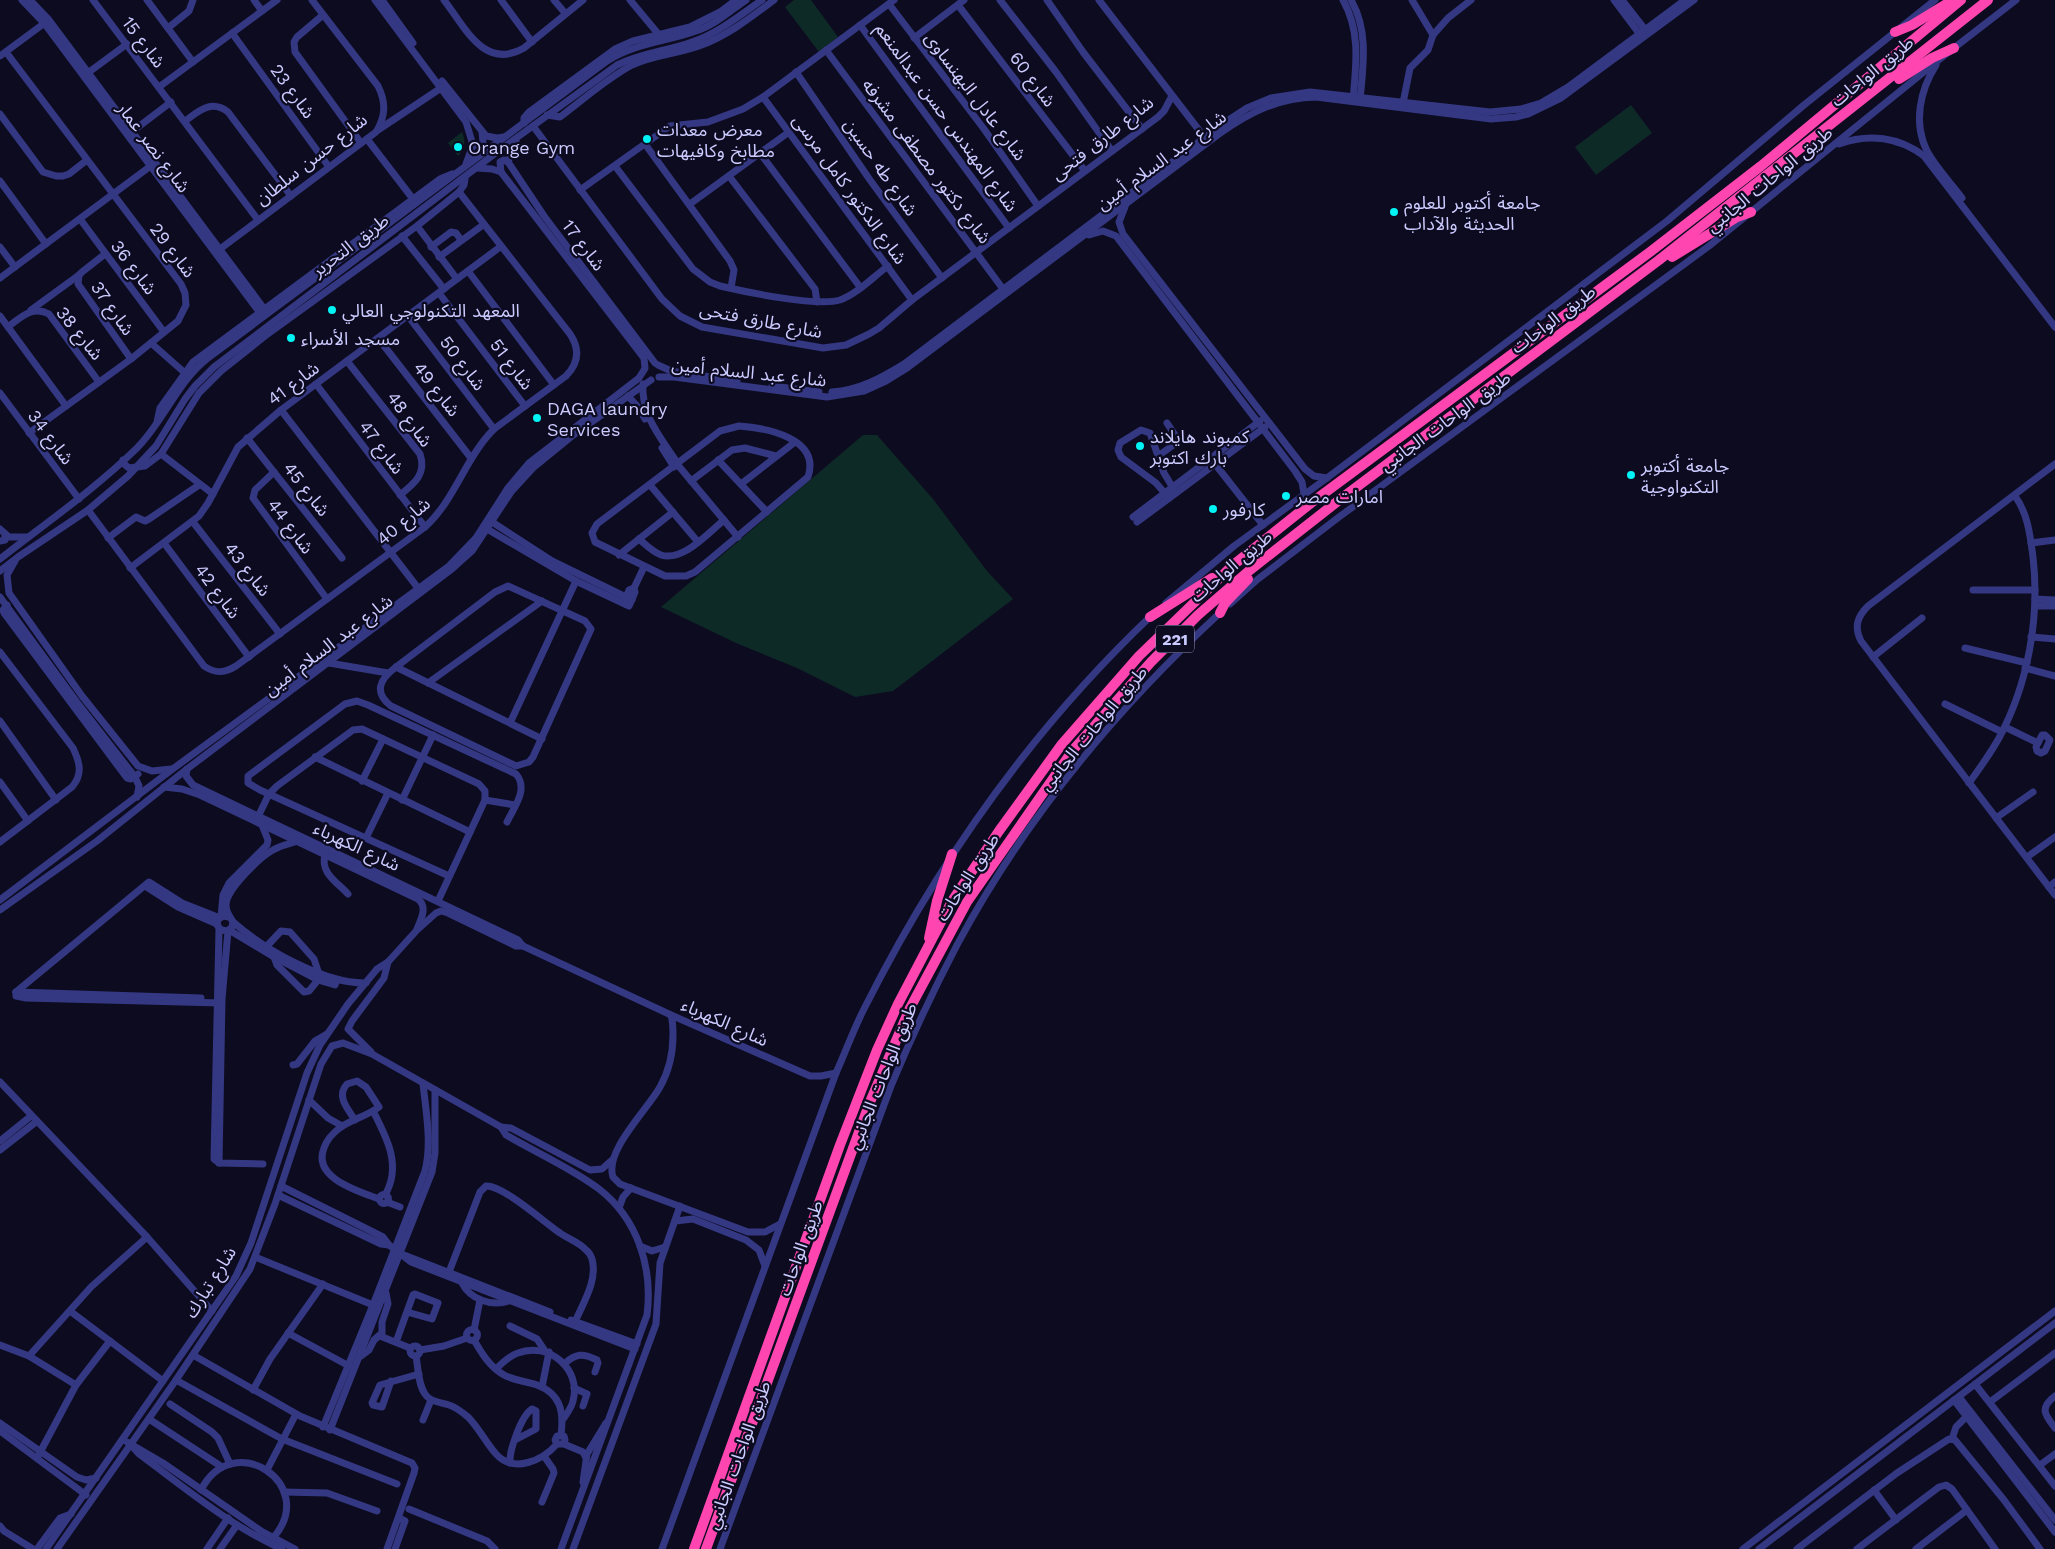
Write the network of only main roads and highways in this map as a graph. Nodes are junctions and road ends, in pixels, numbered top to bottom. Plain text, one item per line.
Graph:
1 (1953, 0) edge
2 (1961, 0) edge
3 (1988, 0) edge
4 (1895, 32) road end
5 (1954, 48) road end
6 (1875, 90) junction
7 (1750, 212) road end
8 (1659, 260) junction
9 (1426, 419) junction
10 (1435, 428) junction
11 (1412, 430) junction
12 (1418, 442) junction
13 (1232, 566) junction
14 (1250, 570) junction
15 (1220, 613) road end
16 (1150, 617) road end
17 (952, 854) road end
18 (926, 949) junction
19 (694, 1549) edge
20 (706, 1549) edge

1 - 4 highway
2 - 9 highway, طريق الواحات / 221
3 - 6 highway, طريق الواحات / 221
5 - 6 highway
6 - 8 highway, طريق الواحات / 221
7 - 8 highway
8 - 10 highway, طريق الواحات / 221
9 - 10 highway
9 - 11 highway, طريق الواحات / 221
10 - 12 highway, طريق الواحات / 221
11 - 12 highway
11 - 13 highway, طريق الواحات / 221
12 - 14 highway, طريق الواحات / 221
13 - 16 highway
13 - 18 highway, طريق الواحات / 221
14 - 15 highway
14 - 20 highway, طريق الواحات / 221
17 - 18 highway
18 - 19 highway, طريق الواحات / 221

